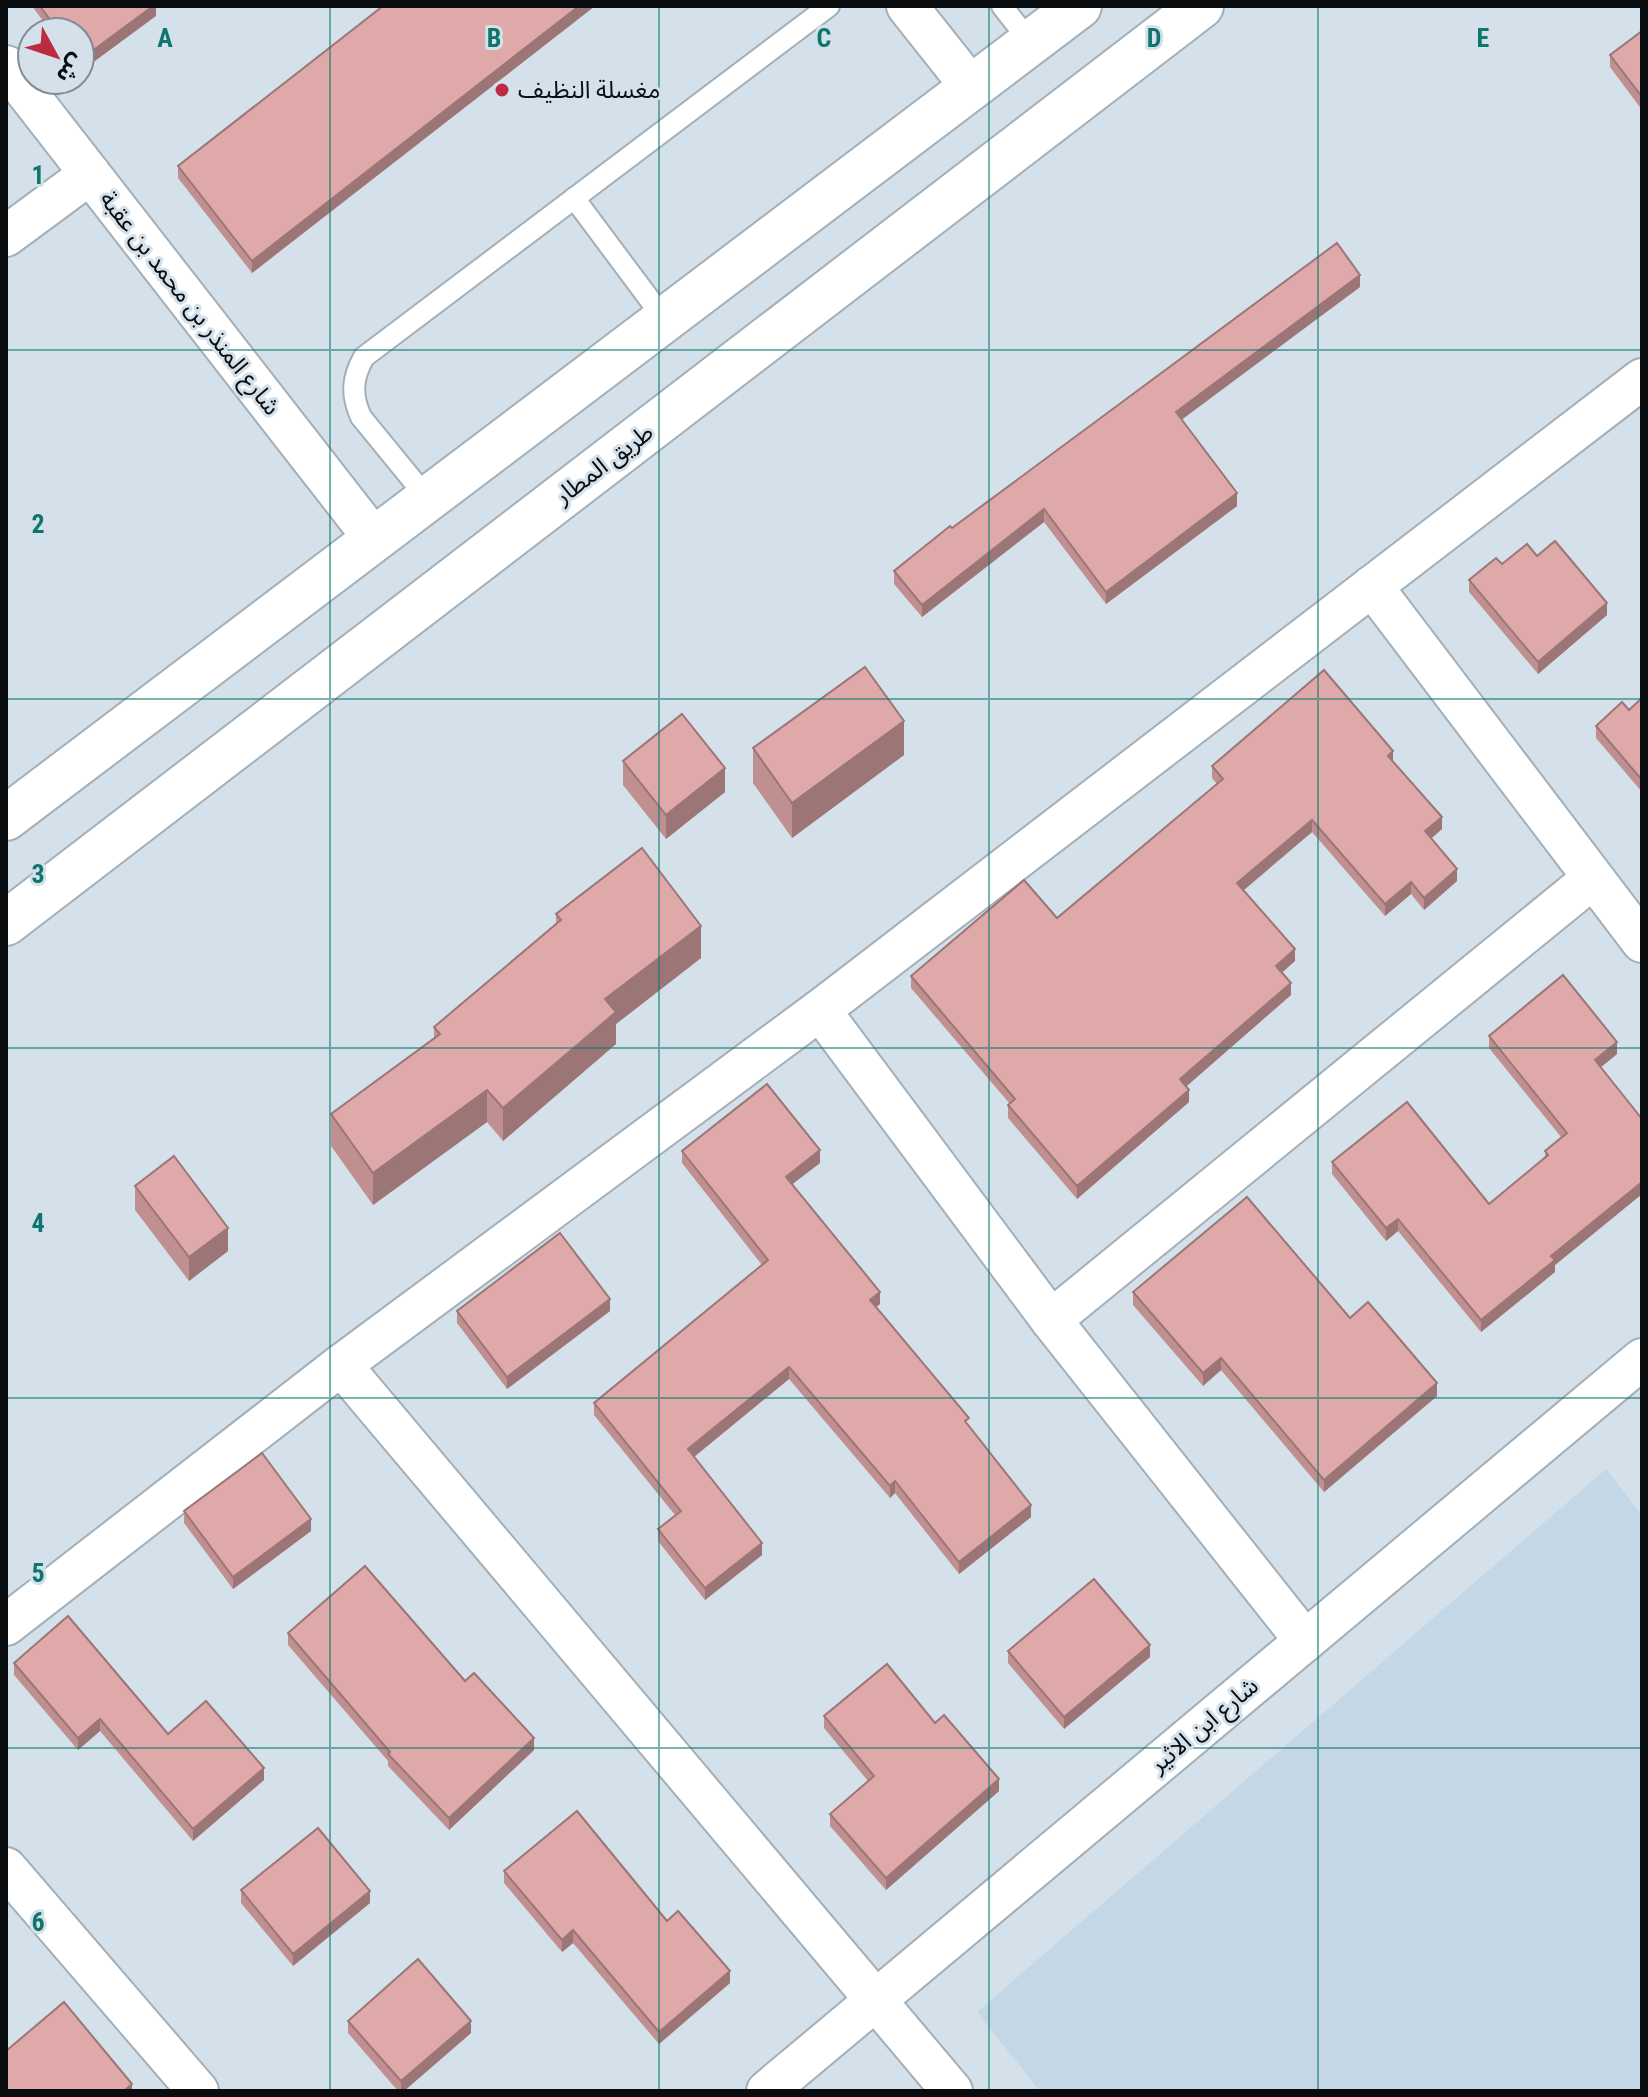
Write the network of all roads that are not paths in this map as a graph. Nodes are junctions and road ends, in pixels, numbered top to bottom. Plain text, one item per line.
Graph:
1 (829, 6) edge
2 (907, 6) edge
3 (1002, 6) edge
4 (1079, 6) edge
5 (1201, 6) edge
6 (1031, 43) junction
7 (6, 66) edge
8 (972, 88) junction
9 (90, 174) junction
10 (574, 198) junction
11 (6, 236) edge
12 (665, 320) junction
13 (1642, 379) edge
14 (428, 499) junction
15 (375, 540) junction
16 (1372, 586) junction
17 (6, 818) edge
18 (1592, 879) junction
19 (6, 923) edge
20 (1642, 942) edge
21 (820, 1010) junction
22 (1051, 1320) junction
23 (341, 1365) junction
24 (1635, 1380) edge
25 (6, 1625) edge
26 (1305, 1641) junction
27 (6, 1868) edge
28 (876, 2000) junction
29 (198, 2091) edge
30 (767, 2091) edge
31 (952, 2091) edge

1 - 10 lane
2 - 8 street
3 - 6 lane
4 - 6 highway
5 - 19 highway, طريق المطار
6 - 8 highway
7 - 9 street, شارع المنذر بن محمد بن عقبة
8 - 12 highway
9 - 11 street
9 - 15 street, شارع المنذر بن محمد بن عقبة
10 - 12 lane
10 - 14 lane
12 - 14 highway
13 - 16 street
14 - 15 highway
15 - 17 highway
16 - 18 street
16 - 21 street
18 - 20 street
18 - 22 street
21 - 22 street
21 - 23 street
22 - 26 street
23 - 25 street
23 - 28 street
24 - 26 street, شارع ابن الاثير
26 - 28 street, شارع ابن الاثير
27 - 29 street
28 - 30 street, شارع ابن الاثير
28 - 31 street

